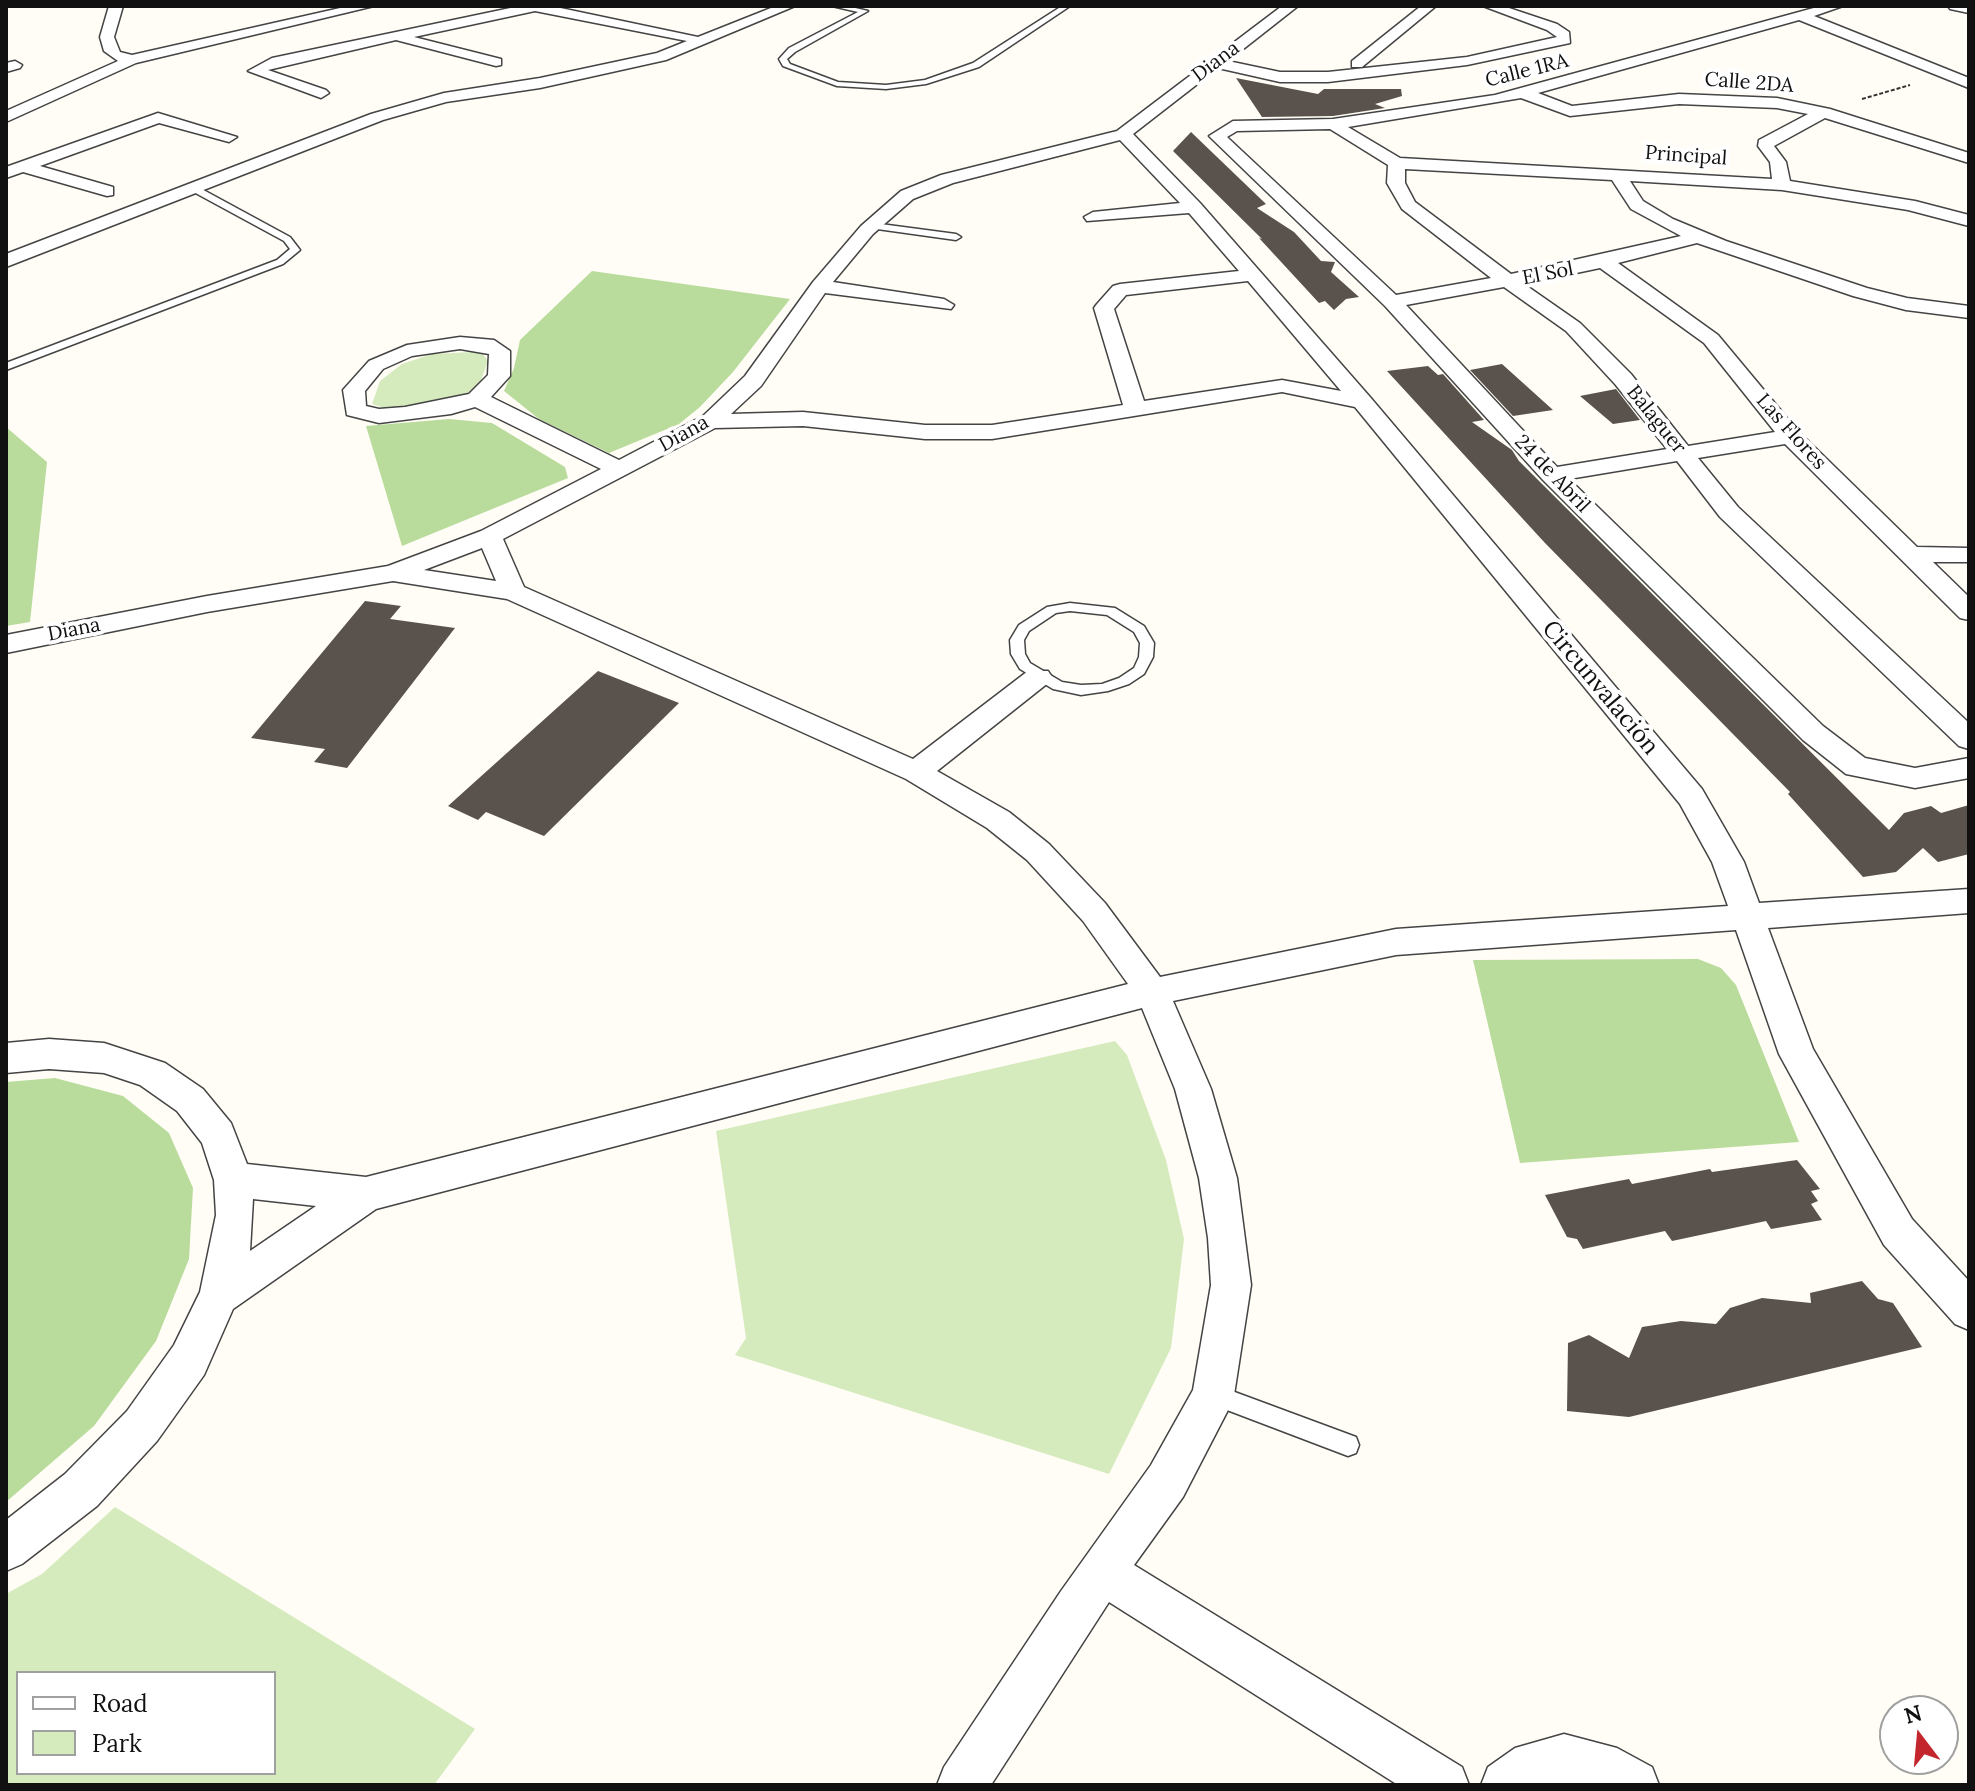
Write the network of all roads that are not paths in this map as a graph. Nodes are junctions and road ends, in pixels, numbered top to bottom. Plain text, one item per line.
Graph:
1 (116, 6) edge
2 (367, 6) edge
3 (765, 6) edge
4 (788, 6) edge
5 (835, 6) edge
6 (877, 6) edge
7 (1067, 6) edge
8 (1291, 6) edge
9 (1429, 6) edge
10 (1490, 6) edge
11 (1836, 6) edge
12 (1955, 6) edge
13 (1969, 9) edge
14 (516, 11) junction
15 (865, 11) junction
16 (1803, 17) junction
17 (395, 36) junction
18 (691, 38) junction
19 (672, 44) junction
20 (131, 60) junction
21 (496, 62) dead end
22 (1214, 63) junction
23 (1357, 64) dead end
24 (1962, 80) edge
25 (321, 93) dead end
26 (1523, 93) junction
27 (1824, 112) junction
28 (6, 117) edge
29 (1333, 124) junction
30 (1221, 131) joint
31 (1123, 134) junction
32 (229, 137) dead end
33 (1969, 158) edge
34 (1396, 163) junction
35 (14, 170) edge
36 (1616, 174) junction
37 (1782, 185) junction
38 (193, 188) junction
39 (107, 191) dead end
40 (1194, 207) junction
41 (1093, 217) dead end
42 (1969, 221) edge
43 (873, 226) junction
44 (1701, 236) junction
45 (956, 237) dead end
46 (6, 248) edge
47 (6, 261) edge
48 (1604, 262) junction
49 (1252, 275) junction
50 (1506, 282) junction
51 (820, 286) junction
52 (1392, 302) junction
53 (944, 305) dead end
54 (1969, 312) edge
55 (1314, 348) junction
56 (6, 367) edge
57 (1282, 386) junction
58 (765, 391) junction
59 (477, 399) junction
60 (1362, 402) junction
61 (1135, 409) junction
62 (803, 419) junction
63 (711, 421) junction
64 (1790, 436) junction
65 (1684, 455) junction
66 (618, 468) junction
67 (1551, 475) junction
68 (490, 536) junction
69 (1912, 554) junction
70 (1969, 555) edge
71 (393, 573) junction
72 (513, 592) junction
73 (1969, 612) edge
74 (6, 644) edge
75 (1038, 677) junction
76 (1969, 739) edge
77 (1969, 768) edge
78 (916, 772) junction
79 (1969, 901) edge
80 (1746, 918) junction
81 (1152, 992) junction
82 (6, 1058) edge
83 (233, 1180) junction
84 (366, 1194) junction
85 (219, 1295) junction
86 (1969, 1310) edge
87 (1213, 1395) junction
88 (1348, 1445) dead end
89 (6, 1548) edge
90 (1103, 1572) junction
91 (962, 1785) edge
92 (1444, 1785) edge
93 (1506, 1785) edge
94 (1634, 1785) edge

1 - 20 street
2 - 20 street
3 - 18 street
4 - 38 street
5 - 15 lane
6 - 15 lane
7 - 15 lane
8 - 22 street, Diana
9 - 23 street
10 - 22 street
11 - 16 street, Calle 1RA
12 - 13 street
14 - 17 street
14 - 18 street
14 - 19 street
16 - 24 street
16 - 26 street, Calle 1RA
17 - 21 street
17 - 25 street
18 - 19 street
19 - 46 street
20 - 28 street
22 - 31 street, Diana
26 - 27 street, Calle 2DA
26 - 29 street, Calle 1RA
27 - 33 street, Calle 2DA
27 - 37 street
29 - 30 street, Calle 1RA
29 - 34 street
30 - 52 street, 24 de Abril
31 - 40 street, Circunvalación
31 - 43 street, Diana
32 - 35 street
34 - 36 street, Principal
34 - 50 street, Balaguer
35 - 39 street
36 - 37 street, Principal
36 - 44 street
37 - 42 street, Principal
38 - 47 street
38 - 56 lane
40 - 41 street
40 - 49 street, Circunvalación
43 - 45 lane
43 - 51 street, Diana
44 - 48 street, El Sol
44 - 54 street
48 - 50 street, El Sol
48 - 64 street, Las Flores
49 - 55 street, Circunvalación
49 - 61 street
50 - 52 street, El Sol
50 - 65 street, Balaguer
51 - 53 street
51 - 58 street, Diana
52 - 67 street, 24 de Abril
55 - 57 street
55 - 60 street, Circunvalación
57 - 60 street
57 - 61 street
58 - 62 street
58 - 63 street, Diana
59 - 59 street
59 - 66 street
60 - 80 street, Circunvalación
61 - 62 street
62 - 63 street
63 - 66 street, Diana
64 - 65 street
64 - 69 street, Las Flores
65 - 67 street
65 - 76 street, Balaguer
66 - 68 street, Diana
67 - 77 street, 24 de Abril
68 - 71 street, Diana
68 - 72 street
69 - 70 street
69 - 73 street, Las Flores
71 - 72 street
71 - 74 street, Diana
72 - 78 street
75 - 75 lane
75 - 78 street
78 - 81 street
79 - 80 street
80 - 81 street
80 - 86 street, Circunvalación
81 - 84 street
81 - 87 street
82 - 83 street
83 - 84 street
83 - 85 street
84 - 85 street
85 - 89 street
87 - 88 lane
87 - 90 street
90 - 91 street
90 - 92 street
93 - 94 street

